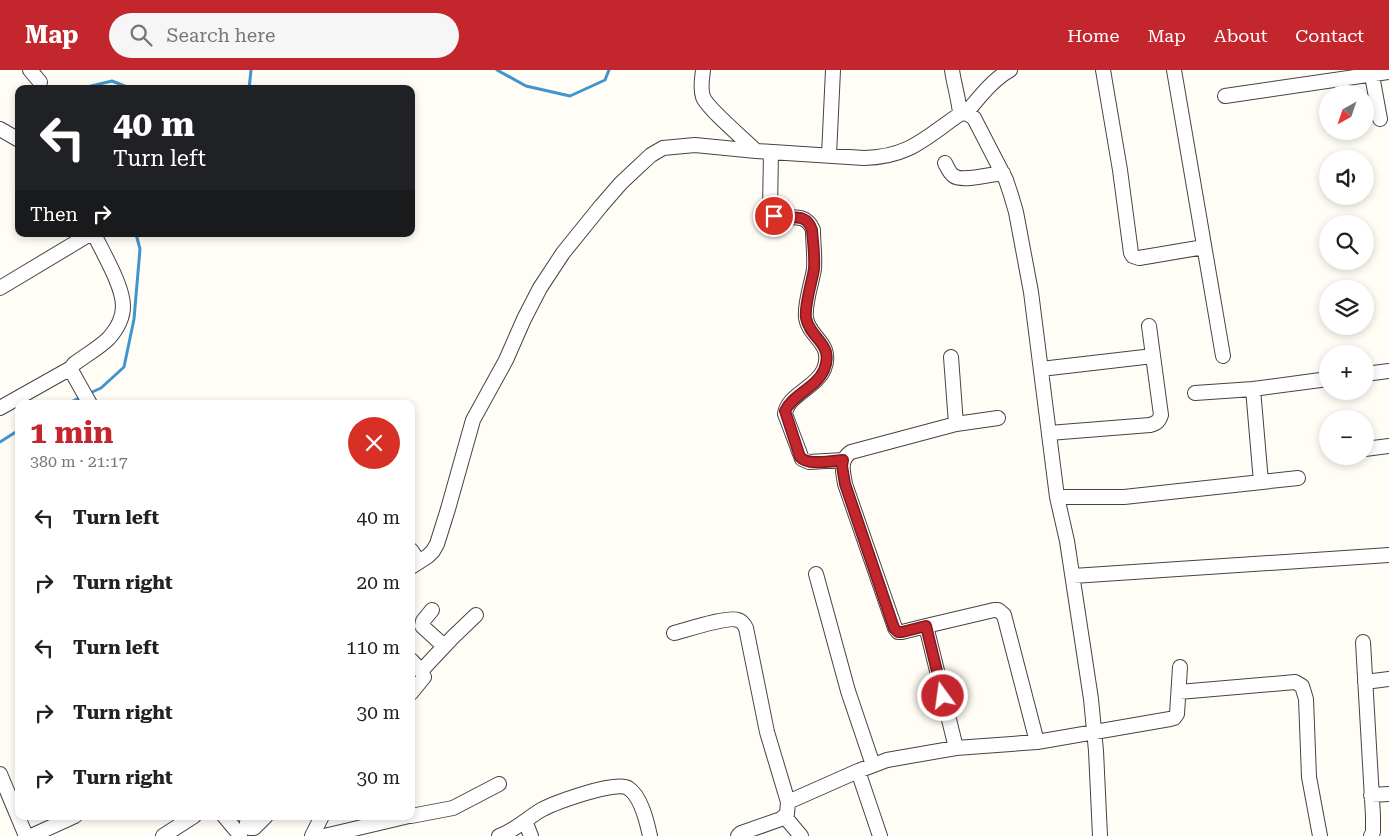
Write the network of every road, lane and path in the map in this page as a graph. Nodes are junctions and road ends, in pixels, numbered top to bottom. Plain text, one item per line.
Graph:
1 (30, 70) edge
2 (703, 70) edge
3 (833, 70) edge
4 (952, 70) edge
5 (1010, 70) edge
6 (1103, 70) edge
7 (1174, 70) edge
8 (1372, 72) edge
9 (1389, 72) edge
10 (40, 82) dead end
11 (1225, 96) dead end
12 (963, 114) junction
13 (1380, 119) dead end
14 (0, 129) edge
15 (15, 138) edge
16 (756, 151) junction
17 (771, 152) junction
18 (829, 155) junction
19 (944, 163) dead end
20 (1003, 173) junction
21 (87, 237) edge
22 (94, 237) edge
23 (1204, 247) junction
24 (0, 288) edge
25 (1149, 326) dead end
26 (1153, 356) junction
27 (1223, 356) dead end
28 (951, 357) dead end
29 (71, 368) junction
30 (1041, 369) junction
31 (1389, 371) edge
32 (1374, 373) edge
33 (1319, 380) edge
34 (1253, 389) junction
35 (1194, 393) dead end
36 (88, 400) edge
37 (0, 408) edge
38 (998, 418) dead end
39 (956, 424) junction
40 (1049, 433) junction
41 (1389, 446) edge
42 (1374, 448) edge
43 (843, 460) junction
44 (1298, 478) dead end
45 (1261, 482) junction
46 (1057, 497) junction
47 (1389, 554) edge
48 (415, 560) edge
49 (816, 574) dead end
50 (1073, 576) junction
51 (432, 610) dead end
52 (476, 615) dead end
53 (926, 626) junction
54 (674, 633) dead end
55 (1363, 642) dead end
56 (444, 646) junction
57 (415, 664) edge
58 (1180, 667) dead end
59 (421, 671) junction
60 (1389, 679) edge
61 (1365, 682) junction
62 (415, 688) edge
63 (1178, 692) junction
64 (1094, 733) junction
65 (1037, 742) junction
66 (956, 748) junction
67 (873, 765) junction
68 (858, 771) junction
69 (0, 774) edge
70 (498, 784) dead end
71 (1371, 794) junction
72 (1389, 794) edge
73 (788, 802) junction
74 (15, 810) edge
75 (415, 815) edge
76 (785, 817) junction
77 (19, 820) edge
78 (65, 820) edge
79 (188, 820) edge
80 (231, 820) edge
81 (262, 820) edge
82 (320, 820) edge
83 (390, 820) edge
84 (525, 821) junction
85 (244, 828) edge
86 (362, 832) edge
87 (26, 836) edge
88 (31, 836) edge
89 (163, 836) edge
90 (312, 836) edge
91 (324, 836) edge
92 (499, 836) edge
93 (531, 836) edge
94 (650, 836) edge
95 (738, 836) edge
96 (801, 836) edge
97 (880, 836) edge
98 (1100, 836) edge
99 (1320, 836) edge
100 (1371, 836) edge

1 - 10 street
2 - 16 street
3 - 18 street
4 - 12 street
5 - 12 street
6 - 23 street
7 - 23 street
8 - 9 street
8 - 11 street
8 - 13 street
12 - 18 street
12 - 20 street
14 - 15 street
16 - 17 street
16 - 48 street
17 - 18 street
17 - 43 street
19 - 20 street
20 - 30 street
21 - 24 street
22 - 29 street
23 - 27 street
25 - 26 street
26 - 30 street
26 - 40 street
28 - 39 street
29 - 36 street
29 - 37 street
30 - 40 street
31 - 32 street
33 - 34 street
34 - 35 street
34 - 45 street
38 - 39 street
39 - 43 street
40 - 46 street
41 - 42 street
43 - 53 street
44 - 45 street
45 - 46 street
46 - 50 street
47 - 50 street
49 - 67 street
50 - 64 street
51 - 56 street
52 - 56 street
53 - 65 street
53 - 66 street
54 - 73 street
55 - 61 street
56 - 59 street
57 - 59 street
58 - 63 street
59 - 62 street
60 - 61 street
61 - 71 street
63 - 64 street
63 - 99 street
64 - 65 street
64 - 98 street
65 - 66 street
66 - 67 street
67 - 68 street
68 - 73 street
68 - 97 street
69 - 74 street
70 - 75 street
71 - 72 street
71 - 100 street
73 - 76 street
76 - 95 street
76 - 96 street
77 - 87 street
78 - 88 street
79 - 89 street
80 - 85 street
81 - 85 street
82 - 90 street
83 - 86 street
84 - 92 street
84 - 93 street
84 - 94 street
86 - 91 street

